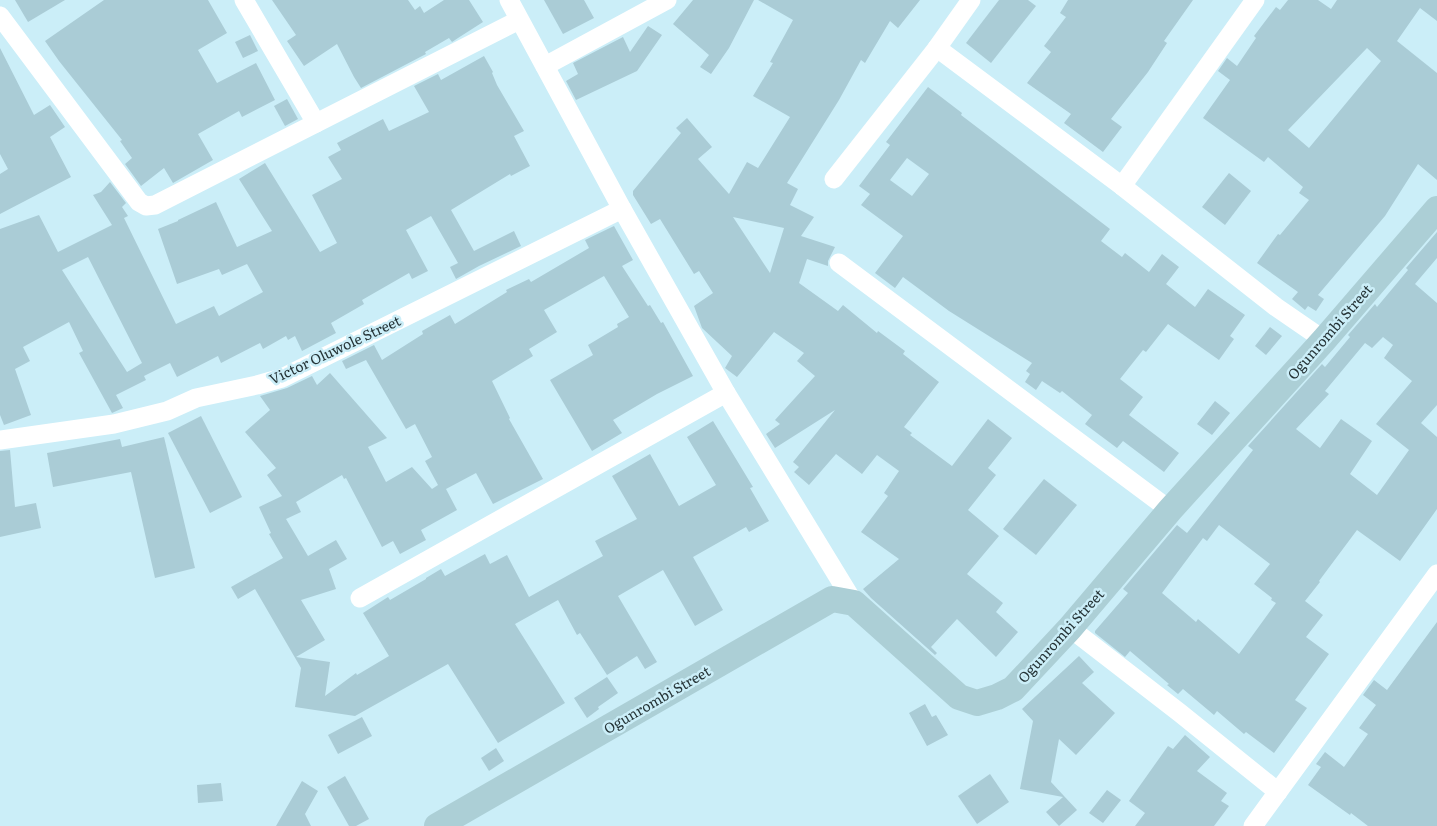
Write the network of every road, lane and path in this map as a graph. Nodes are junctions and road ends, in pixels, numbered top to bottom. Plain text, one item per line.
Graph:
1 (244, 0) edge
2 (508, 0) edge
3 (667, 0) edge
4 (971, 0) edge
5 (1255, 0) edge
6 (0, 16) edge
7 (519, 20) junction
8 (937, 48) junction
9 (545, 66) junction
10 (316, 123) junction
11 (834, 180) dead end
12 (1122, 186) junction
13 (622, 209) junction
14 (1437, 209) edge
15 (839, 264) dead end
16 (1324, 340) junction
17 (726, 393) junction
18 (0, 440) edge
19 (1170, 510) junction
20 (1437, 574) edge
21 (360, 598) dead end
22 (854, 603) junction
23 (1070, 628) junction
24 (1278, 792) junction
25 (437, 826) edge
26 (1254, 826) edge

1 - 10 street
2 - 7 street
3 - 9 street
4 - 8 street
5 - 12 street
6 - 10 street
7 - 9 street
7 - 10 street
8 - 11 street
8 - 12 street
9 - 13 street
12 - 16 street
13 - 17 street
13 - 18 street, Victor Oluwole Street
14 - 16 street, Ogunrombi Street
15 - 19 street
16 - 19 street, Ogunrombi Street
17 - 21 street
17 - 22 street
19 - 23 street, Ogunrombi Street
20 - 24 street
22 - 23 street, Ogunrombi Street
22 - 25 street, Ogunrombi Street
23 - 24 street
24 - 26 street

